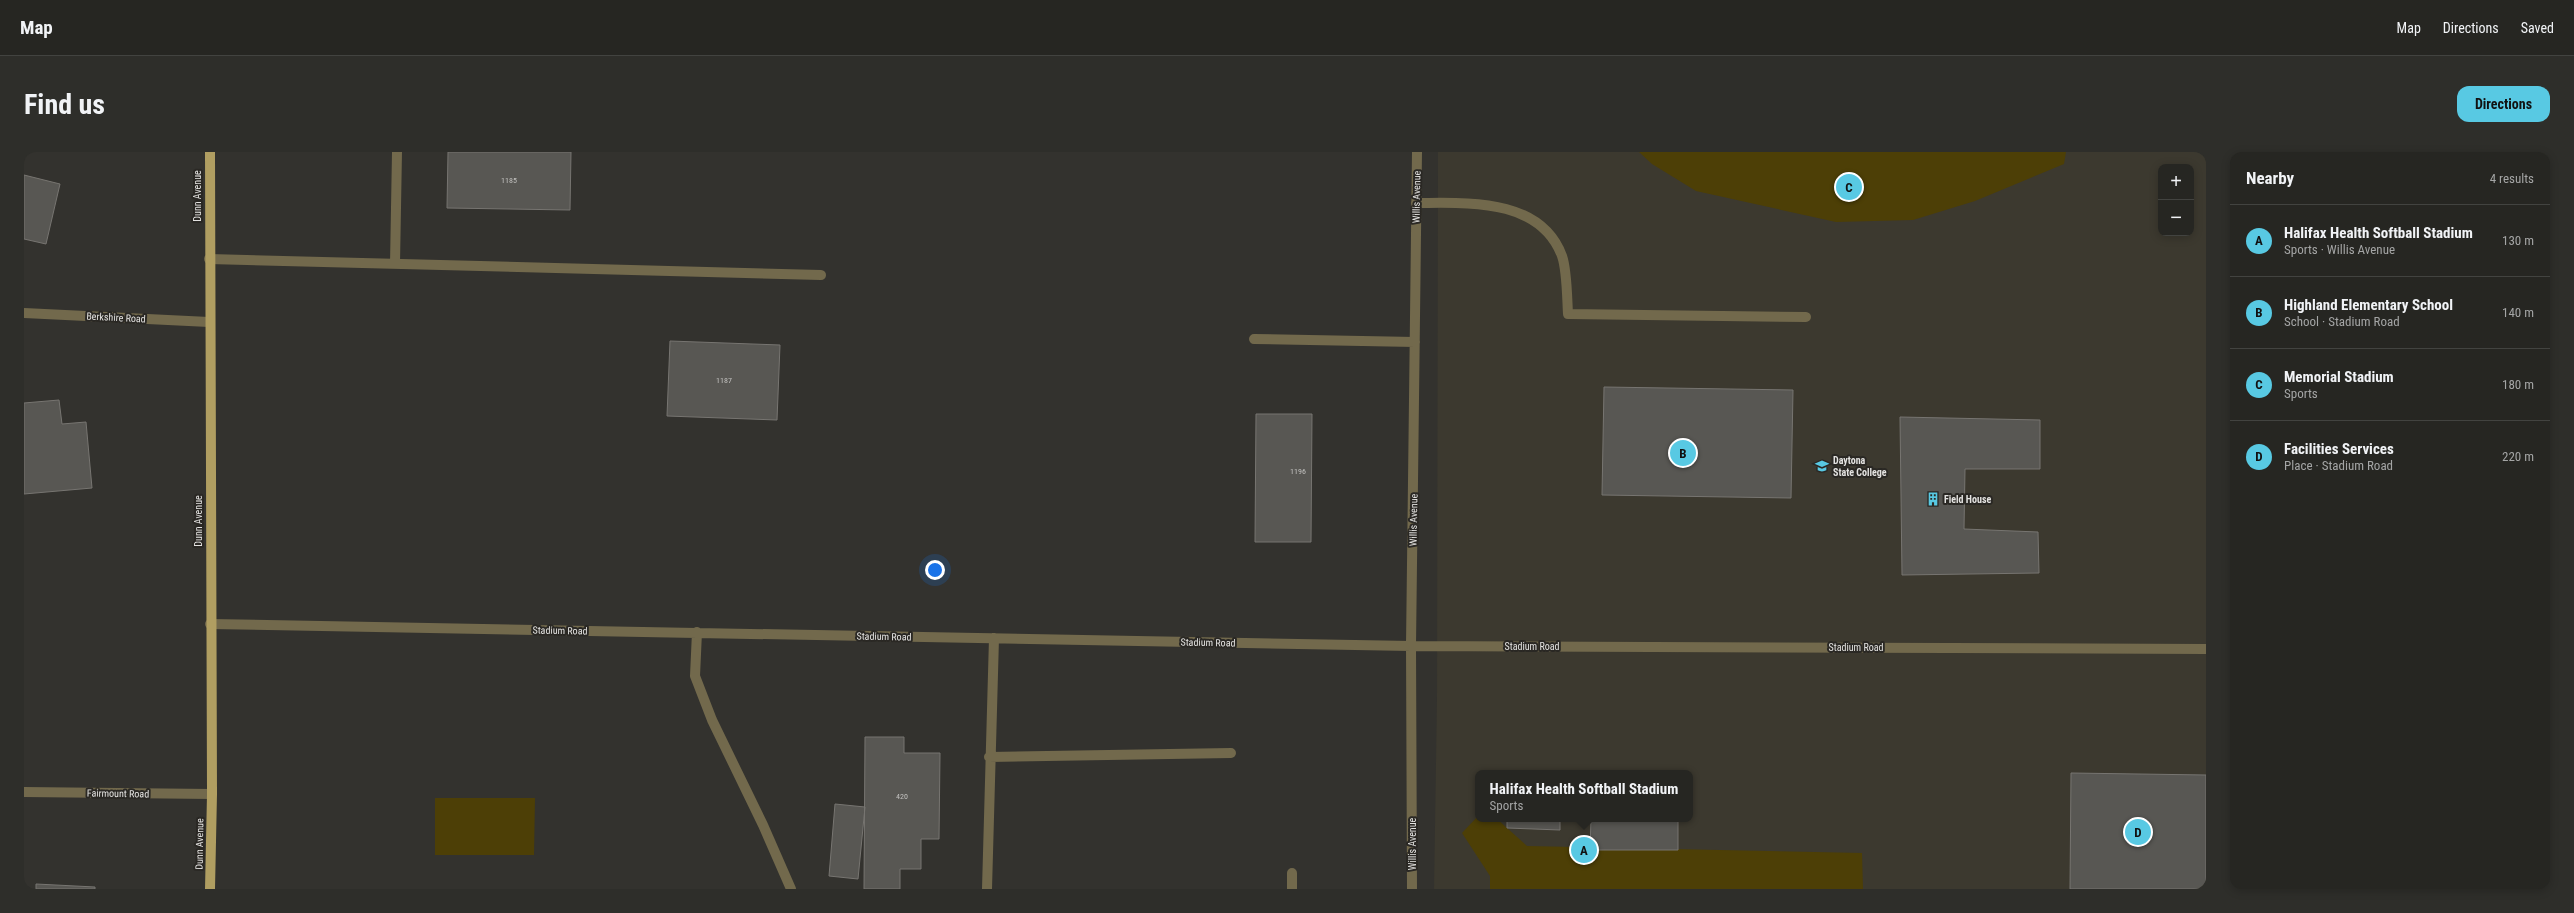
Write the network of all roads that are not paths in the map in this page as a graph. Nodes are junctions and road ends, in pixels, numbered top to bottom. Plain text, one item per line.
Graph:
1 (210, 152) edge
2 (397, 152) edge
3 (1417, 152) edge
4 (1416, 203) junction
5 (209, 260) junction
6 (395, 264) junction
7 (821, 275) dead end
8 (24, 313) edge
9 (1806, 317) dead end
10 (209, 322) junction
11 (1254, 339) dead end
12 (1415, 342) junction
13 (210, 624) junction
14 (697, 632) junction
15 (994, 638) junction
16 (1411, 646) junction
17 (2206, 649) edge
18 (1231, 753) dead end
19 (989, 756) junction
20 (24, 792) edge
21 (212, 794) junction
22 (1292, 873) dead end
23 (210, 889) edge
24 (791, 889) edge
25 (987, 889) edge
26 (1292, 889) edge
27 (1412, 889) edge

1 - 5 main road, Dunn Avenue
2 - 6 street
3 - 4 street, Willis Avenue
4 - 9 street
4 - 12 street, Willis Avenue
5 - 6 street
5 - 10 main road, Dunn Avenue
6 - 7 street
8 - 10 street, Berkshire Road
10 - 13 main road, Dunn Avenue
11 - 12 street
12 - 16 street, Willis Avenue
13 - 14 street, Stadium Road
13 - 21 main road, Dunn Avenue
14 - 15 street, Stadium Road
14 - 24 street
15 - 16 street, Stadium Road
15 - 19 street
16 - 17 street, Stadium Road
16 - 27 street, Willis Avenue
18 - 19 street
19 - 25 street
20 - 21 street, Fairmount Road
21 - 23 main road, Dunn Avenue
22 - 26 street

